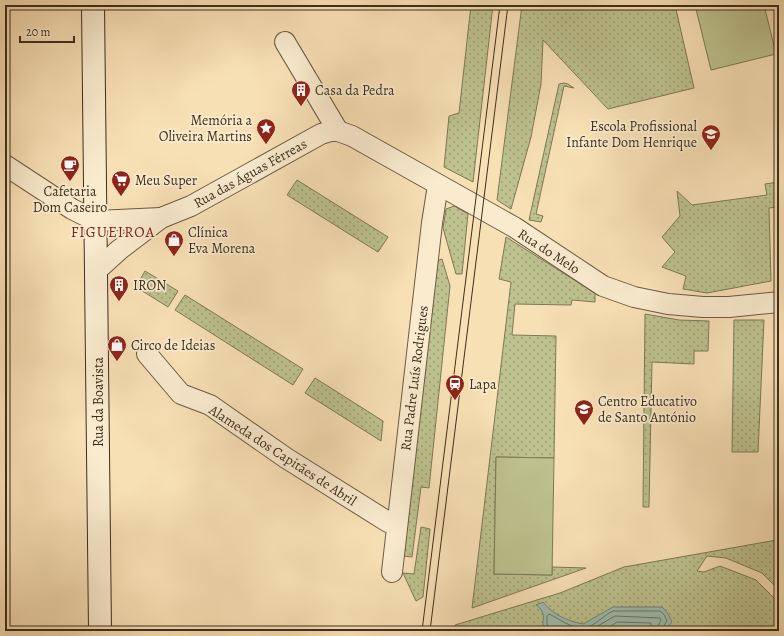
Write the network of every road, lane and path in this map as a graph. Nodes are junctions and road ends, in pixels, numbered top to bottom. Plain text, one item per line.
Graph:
1 (93, 5) edge
2 (285, 42) dead end
3 (338, 130) junction
4 (5, 165) edge
5 (438, 185) junction
6 (161, 218) junction
7 (96, 221) junction
8 (97, 270) junction
9 (779, 302) edge
10 (146, 354) dead end
11 (388, 522) dead end
12 (392, 572) dead end
13 (100, 631) edge

1 - 7 main road, Rua da Boavista
2 - 3 street
3 - 5 street, Rua do Melo
3 - 6 street, Rua das Águas Férreas
4 - 7 street
5 - 9 street, Rua do Melo
5 - 12 street, Rua Padre Luís Rodrigues
6 - 7 street, Rua das Águas Férreas
6 - 8 street, Rua das Águas Férreas
7 - 8 main road, Rua da Boavista
8 - 13 main road, Rua da Boavista
10 - 11 street, Alameda dos Capitães de Abril

